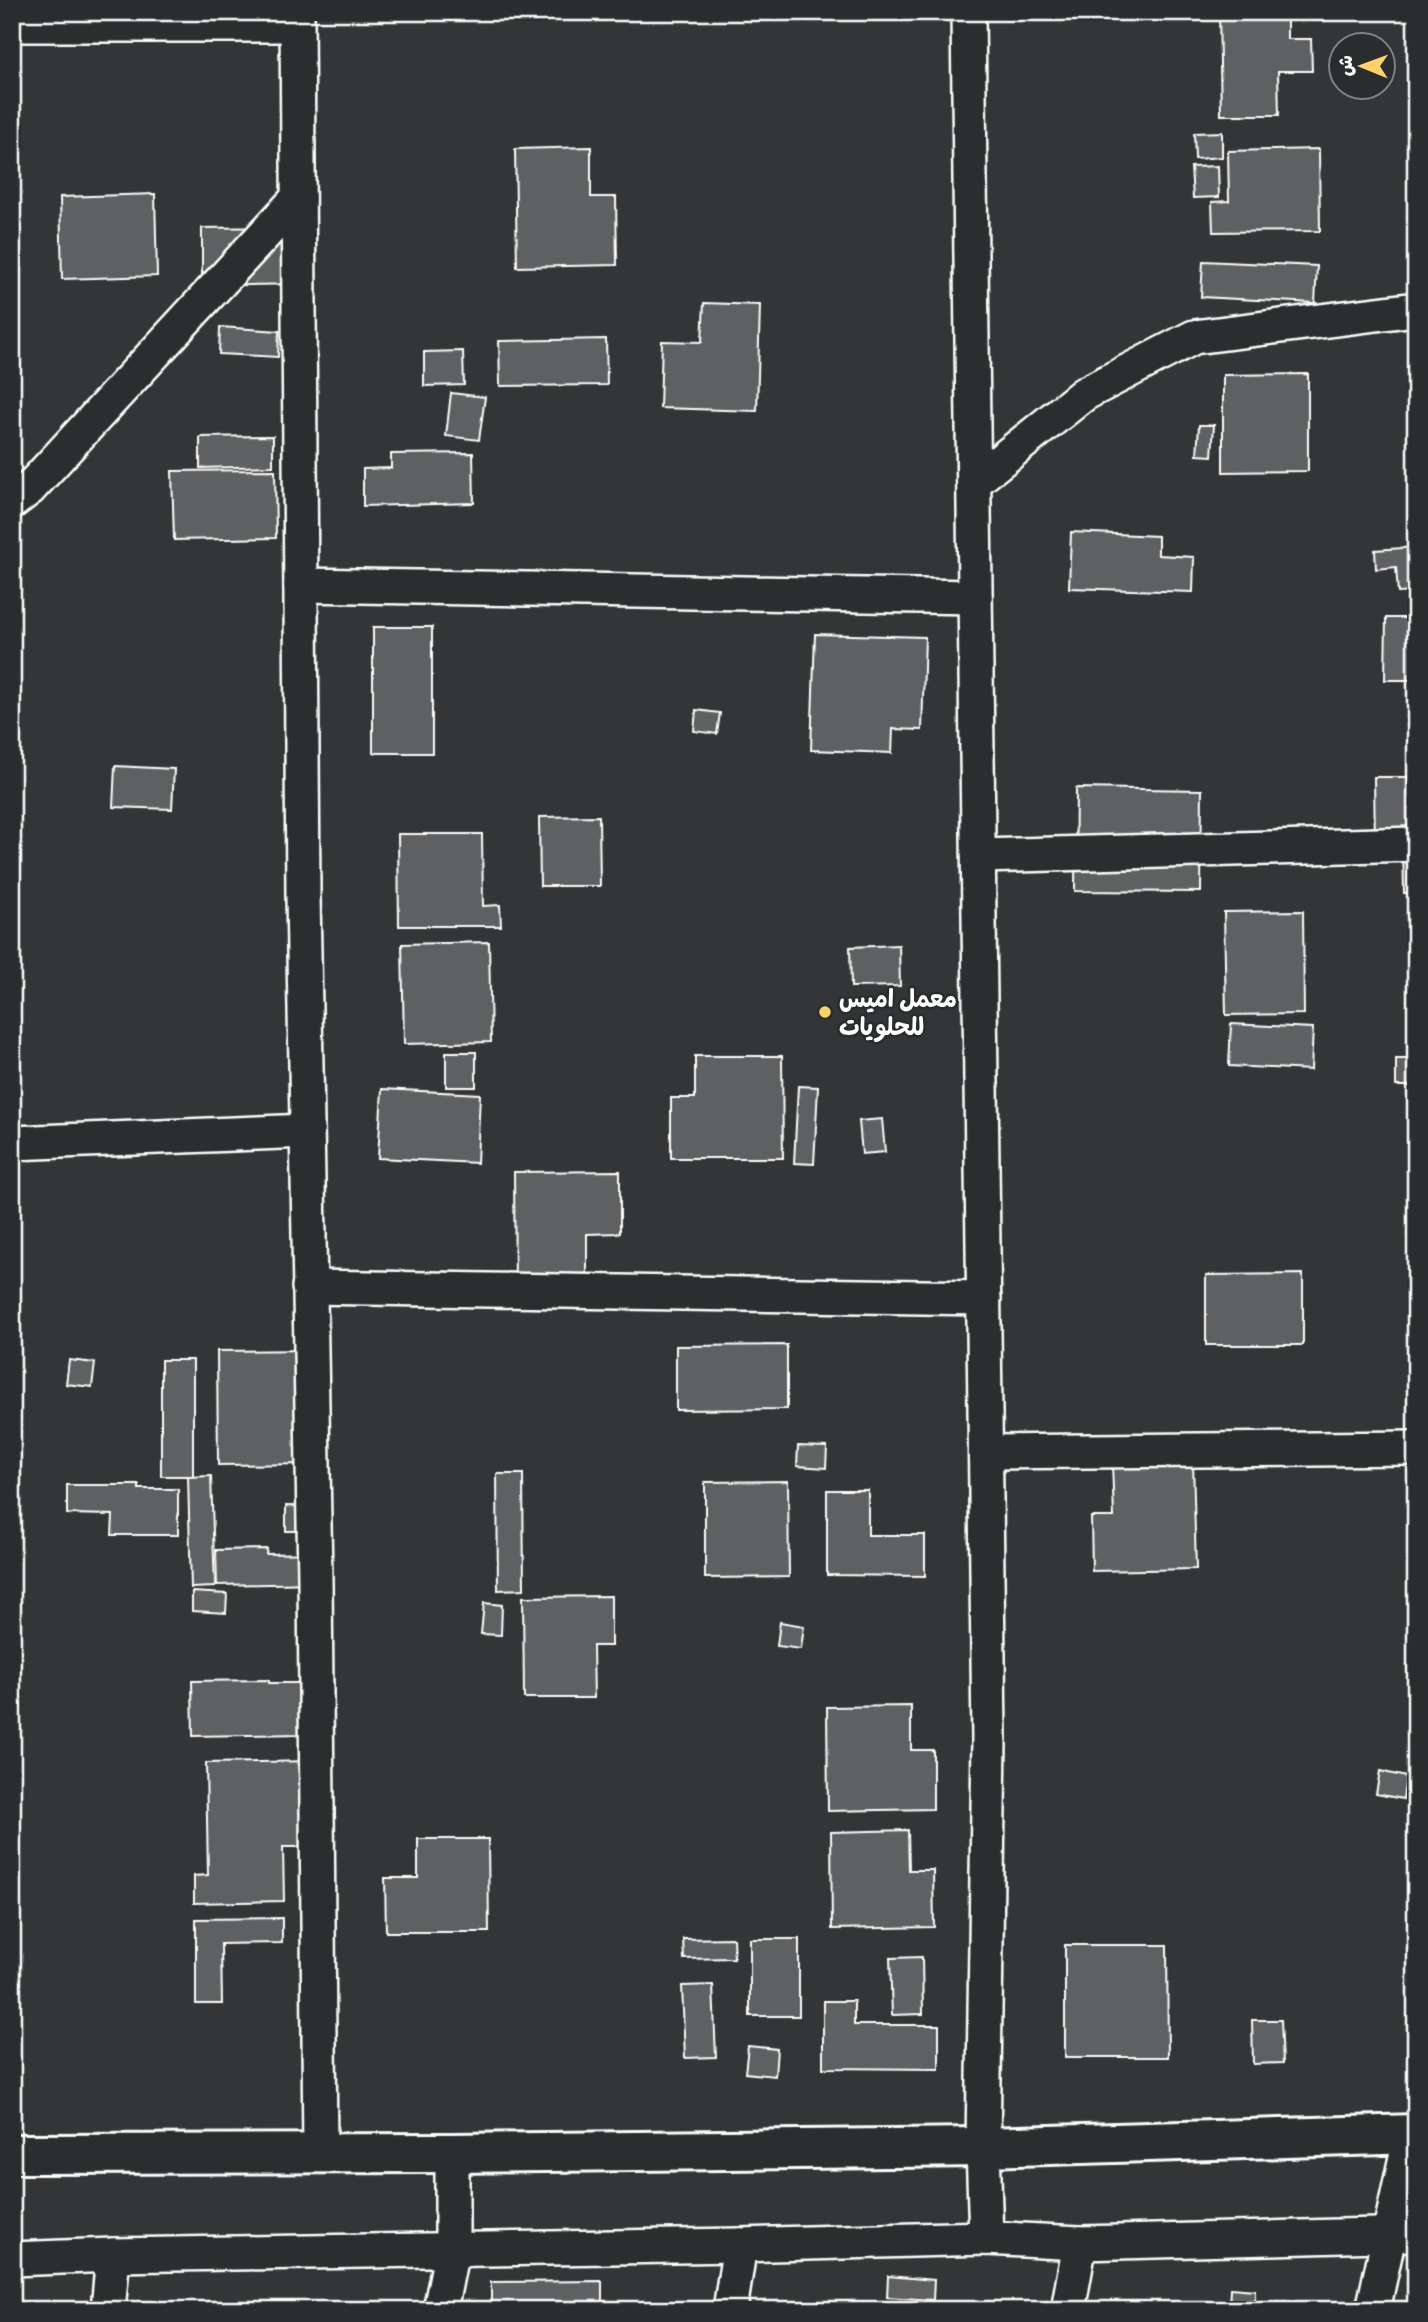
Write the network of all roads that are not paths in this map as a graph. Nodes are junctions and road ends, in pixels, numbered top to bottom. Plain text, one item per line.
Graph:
1 (968, 12) edge
2 (297, 18) edge
3 (12, 25) edge
4 (298, 198) junction
5 (1416, 309) edge
6 (974, 482) junction
7 (12, 502) edge
8 (301, 585) junction
9 (975, 597) junction
10 (1416, 844) edge
11 (979, 856) junction
12 (307, 1131) junction
13 (12, 1143) edge
14 (309, 1287) junction
15 (984, 1298) junction
16 (1416, 1448) edge
17 (986, 1452) junction
18 (1413, 2134) edge
19 (983, 2147) junction
20 (320, 2152) junction
21 (452, 2153) junction
22 (12, 2154) edge
23 (1402, 2233) edge
24 (986, 2238) junction
25 (1080, 2243) junction
26 (740, 2245) junction
27 (452, 2250) junction
28 (113, 2255) junction
29 (12, 2259) edge
30 (108, 2310) edge
31 (440, 2310) edge
32 (730, 2310) edge
33 (1068, 2310) edge
34 (1373, 2310) edge

1 - 6 street
2 - 3 street
2 - 4 street
4 - 7 street
4 - 8 street
5 - 6 street
6 - 9 street
8 - 9 street
8 - 12 street
9 - 11 street
10 - 11 street
11 - 15 street
12 - 13 street
12 - 14 street
14 - 15 street
14 - 20 street
15 - 17 street
16 - 17 street
17 - 19 street
18 - 19 street
18 - 23 street
19 - 21 street
19 - 24 street
20 - 21 street
20 - 22 street
21 - 27 street
23 - 25 street
23 - 34 street
24 - 25 street
24 - 26 street
25 - 33 street
26 - 27 street
26 - 32 street
27 - 28 street
27 - 31 street
28 - 29 street
28 - 30 street

